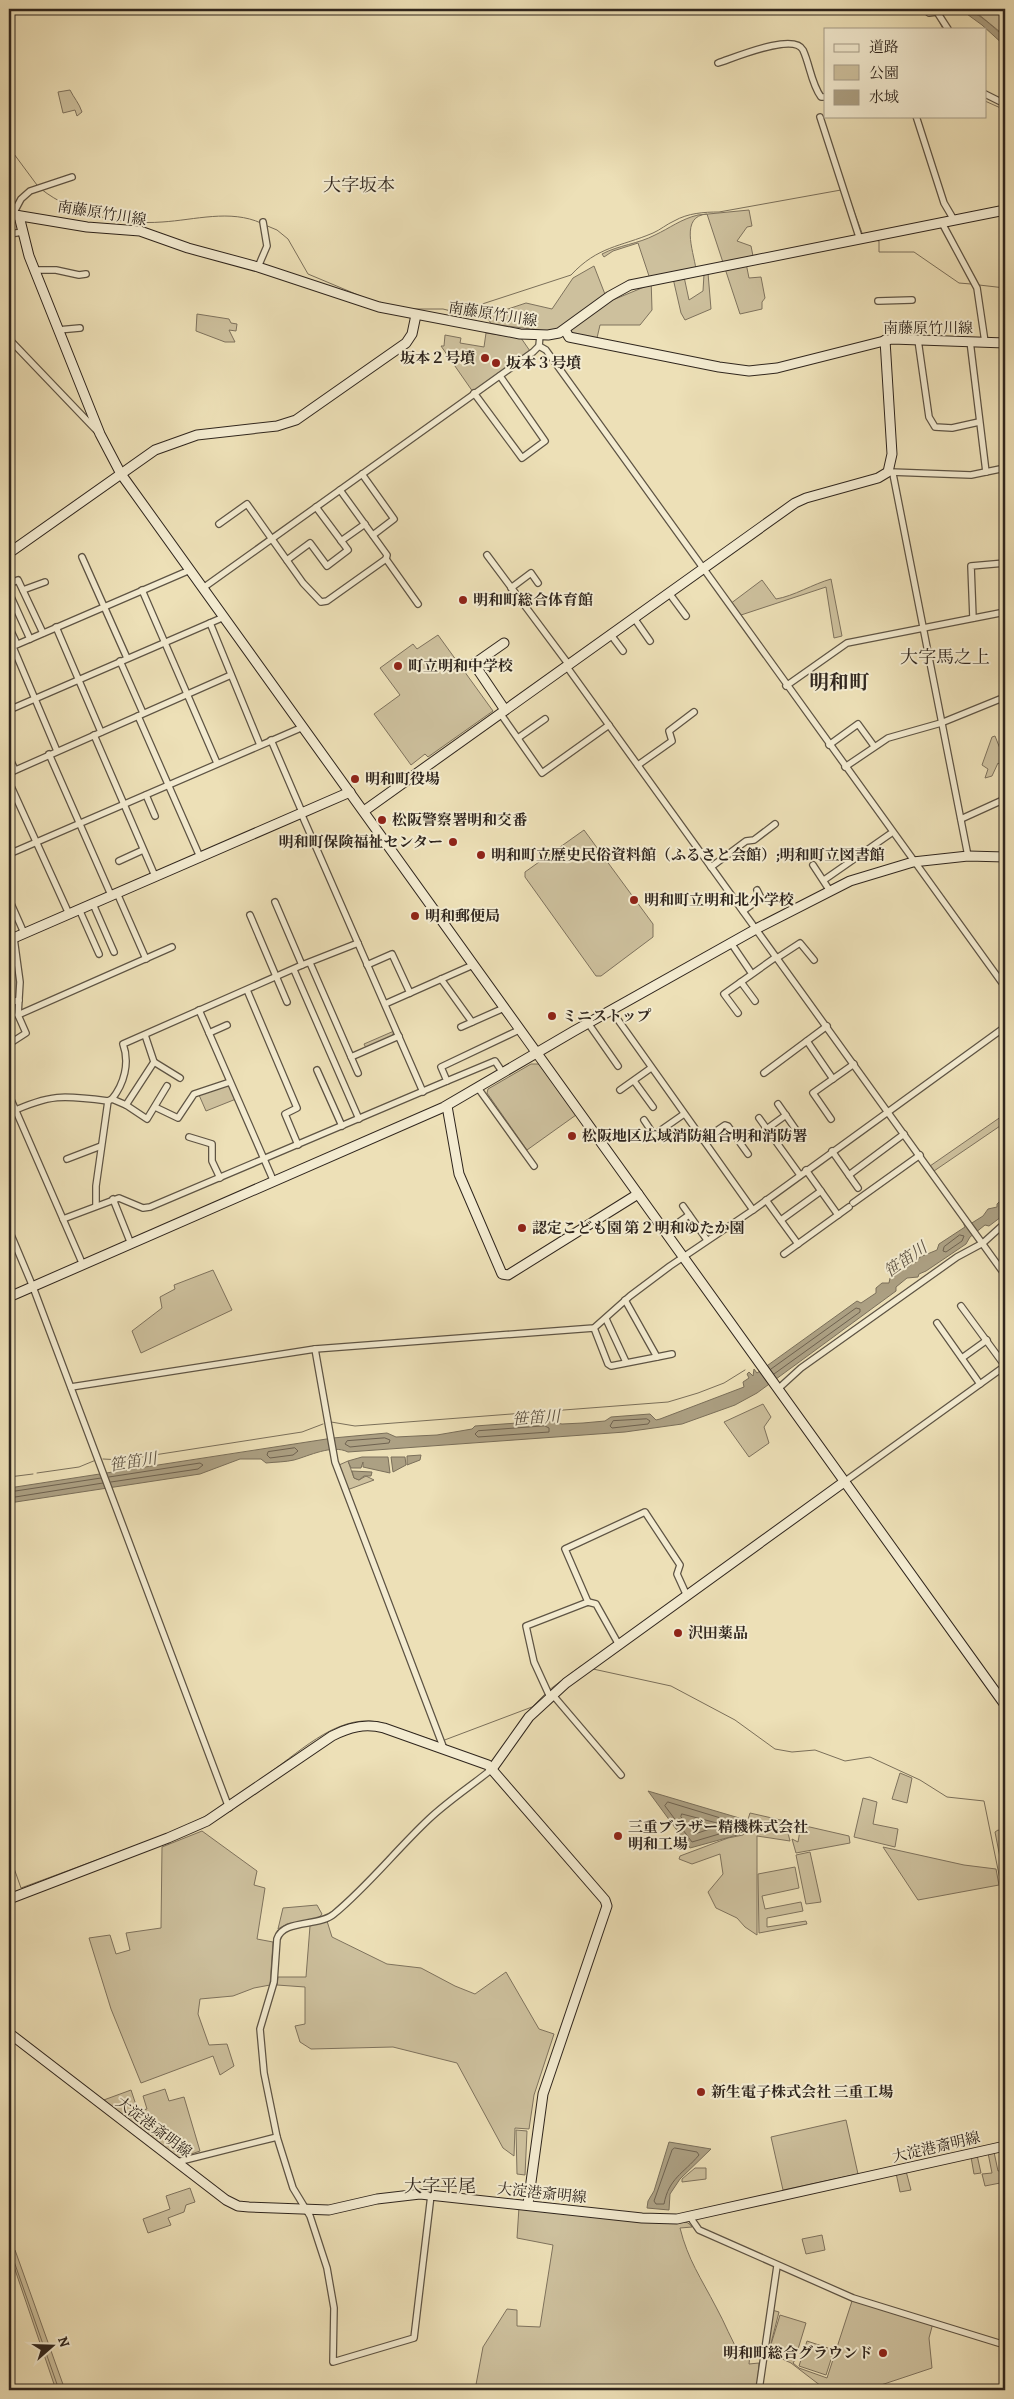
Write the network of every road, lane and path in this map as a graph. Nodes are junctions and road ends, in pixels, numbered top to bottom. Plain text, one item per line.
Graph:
1 (932, 10) edge
2 (947, 28) edge
3 (718, 63) dead end
4 (986, 94) edge
5 (824, 97) edge
6 (1005, 104) edge
7 (820, 117) dead end
8 (917, 118) edge
9 (72, 177) dead end
10 (1005, 210) edge
11 (14, 215) edge
12 (954, 220) junction
13 (942, 223) junction
14 (264, 224) dead end
15 (22, 232) junction
16 (9, 234) edge
17 (860, 240) junction
18 (258, 267) junction
19 (34, 270) junction
20 (86, 274) dead end
21 (912, 300) dead end
22 (878, 301) dead end
23 (416, 315) junction
24 (80, 328) dead end
25 (58, 330) junction
26 (564, 330) junction
27 (540, 336) junction
28 (9, 339) edge
29 (884, 340) junction
30 (918, 340) junction
31 (970, 341) junction
32 (985, 342) junction
33 (1005, 343) edge
34 (539, 346) junction
35 (500, 376) junction
36 (474, 393) junction
37 (979, 422) junction
38 (100, 434) junction
39 (1005, 468) edge
40 (890, 472) junction
41 (986, 472) junction
42 (121, 474) junction
43 (362, 474) junction
44 (340, 490) junction
45 (316, 507) junction
46 (219, 524) dead end
47 (365, 524) junction
48 (373, 535) junction
49 (272, 539) junction
50 (341, 541) junction
51 (9, 554) edge
52 (487, 555) dead end
53 (82, 557) dead end
54 (386, 559) junction
55 (287, 560) junction
56 (1005, 563) edge
57 (703, 569) junction
58 (190, 570) junction
59 (45, 582) dead end
60 (538, 583) dead end
61 (9, 584) edge
62 (203, 588) junction
63 (510, 588) junction
64 (23, 590) junction
65 (142, 590) junction
66 (669, 593) junction
67 (11, 597) dead end
68 (418, 604) dead end
69 (104, 607) junction
70 (1005, 612) edge
71 (686, 616) dead end
72 (224, 617) junction
73 (634, 618) junction
74 (972, 618) junction
75 (210, 623) junction
76 (56, 627) junction
77 (9, 628) edge
78 (922, 628) junction
79 (43, 633) junction
80 (611, 635) junction
81 (30, 639) junction
82 (650, 641) dead end
83 (164, 642) junction
84 (504, 643) dead end
85 (13, 646) edge
86 (623, 651) dead end
87 (127, 658) junction
88 (120, 661) junction
89 (568, 666) junction
90 (231, 675) junction
91 (79, 680) junction
92 (786, 686) junction
93 (188, 695) junction
94 (1005, 697) edge
95 (35, 699) junction
96 (9, 710) edge
97 (503, 712) junction
98 (694, 712) dead end
99 (141, 714) junction
100 (545, 719) dead end
101 (941, 723) junction
102 (610, 725) junction
103 (303, 727) junction
104 (101, 732) junction
105 (94, 735) junction
106 (518, 738) junction
107 (271, 740) junction
108 (260, 745) junction
109 (829, 745) junction
110 (874, 746) junction
111 (57, 751) junction
112 (49, 754) junction
113 (9, 757) edge
114 (217, 764) junction
115 (638, 765) junction
116 (845, 767) junction
117 (12, 771) edge
118 (9, 782) edge
119 (169, 784) junction
120 (350, 792) junction
121 (146, 795) junction
122 (1005, 799) edge
123 (124, 804) junction
124 (364, 811) junction
125 (302, 812) junction
126 (155, 816) dead end
127 (961, 819) junction
128 (80, 823) junction
129 (775, 824) dead end
130 (890, 834) dead end
131 (36, 842) junction
132 (143, 850) junction
133 (9, 854) edge
134 (968, 856) junction
135 (200, 857) junction
136 (1005, 857) edge
137 (119, 861) dead end
138 (913, 862) junction
139 (812, 865) dead end
140 (710, 867) junction
141 (155, 876) junction
142 (824, 880) junction
143 (757, 890) dead end
144 (830, 891) junction
145 (114, 894) junction
146 (9, 899) edge
147 (275, 902) dead end
148 (92, 904) junction
149 (79, 909) junction
150 (743, 911) junction
151 (69, 914) junction
152 (250, 915) dead end
153 (756, 929) junction
154 (24, 933) junction
155 (11, 939) edge
156 (358, 943) junction
157 (731, 943) junction
158 (172, 947) dead end
159 (114, 952) dead end
160 (99, 954) dead end
161 (777, 957) junction
162 (146, 959) junction
163 (814, 960) dead end
164 (17, 963) junction
165 (310, 963) junction
166 (368, 964) junction
167 (473, 964) junction
168 (302, 965) junction
169 (9, 966) edge
170 (294, 970) junction
171 (750, 971) dead end
172 (277, 976) junction
173 (441, 979) junction
174 (741, 982) junction
175 (1005, 987) edge
176 (247, 990) junction
177 (410, 993) junction
178 (19, 1000) junction
179 (755, 1001) dead end
180 (287, 1002) dead end
181 (9, 1003) edge
182 (385, 1004) junction
183 (504, 1008) junction
184 (199, 1010) junction
185 (610, 1010) junction
186 (738, 1013) dead end
187 (18, 1015) junction
188 (472, 1022) junction
189 (588, 1022) junction
190 (227, 1026) dead end
191 (827, 1026) junction
192 (1005, 1026) edge
193 (461, 1027) dead end
194 (519, 1030) junction
195 (209, 1033) junction
196 (145, 1035) junction
197 (398, 1036) junction
198 (807, 1041) junction
199 (9, 1044) edge
200 (537, 1053) junction
201 (351, 1057) junction
202 (154, 1062) junction
203 (854, 1064) junction
204 (618, 1066) dead end
205 (651, 1068) junction
206 (317, 1070) dead end
207 (358, 1073) dead end
208 (502, 1073) junction
209 (764, 1073) dead end
210 (180, 1078) dead end
211 (833, 1079) junction
212 (447, 1081) junction
213 (634, 1081) junction
214 (230, 1082) junction
215 (167, 1086) dead end
216 (478, 1088) junction
217 (620, 1090) dead end
218 (423, 1092) junction
219 (9, 1095) edge
220 (110, 1100) junction
221 (778, 1104) dead end
222 (126, 1105) junction
223 (447, 1106) junction
224 (155, 1107) junction
225 (653, 1107) dead end
226 (15, 1110) junction
227 (888, 1111) junction
228 (9, 1113) edge
229 (684, 1114) junction
230 (786, 1115) junction
231 (759, 1118) dead end
232 (359, 1119) junction
233 (830, 1119) dead end
234 (644, 1120) dead end
235 (342, 1126) junction
236 (767, 1129) junction
237 (904, 1134) junction
238 (757, 1136) dead end
239 (801, 1136) dead end
240 (189, 1137) dead end
241 (703, 1140) junction
242 (298, 1145) junction
243 (101, 1146) junction
244 (832, 1151) junction
245 (748, 1154) dead end
246 (920, 1155) junction
247 (66, 1159) dead end
248 (264, 1159) junction
249 (534, 1166) dead end
250 (806, 1170) junction
251 (849, 1174) junction
252 (800, 1175) junction
253 (220, 1178) junction
254 (274, 1182) junction
255 (858, 1188) dead end
256 (820, 1191) junction
257 (638, 1194) junction
258 (113, 1199) junction
259 (766, 1200) junction
260 (96, 1206) junction
261 (683, 1206) dead end
262 (753, 1210) junction
263 (689, 1215) junction
264 (838, 1215) junction
265 (63, 1219) junction
266 (781, 1220) junction
267 (1005, 1223) edge
268 (9, 1230) edge
269 (665, 1232) junction
270 (707, 1240) junction
271 (982, 1242) junction
272 (131, 1244) junction
273 (798, 1244) junction
274 (784, 1254) dead end
275 (683, 1258) junction
276 (83, 1265) junction
277 (1005, 1274) edge
278 (33, 1286) junction
279 (9, 1297) edge
280 (625, 1300) junction
281 (961, 1306) dead end
282 (606, 1319) junction
283 (937, 1324) dead end
284 (594, 1328) junction
285 (987, 1340) junction
286 (316, 1349) junction
287 (672, 1354) dead end
288 (657, 1357) junction
289 (962, 1358) junction
290 (626, 1362) junction
291 (1005, 1366) edge
292 (980, 1384) junction
293 (71, 1387) junction
294 (778, 1389) junction
295 (844, 1482) junction
296 (687, 1596) junction
297 (588, 1602) junction
298 (619, 1644) junction
299 (549, 1693) junction
300 (1005, 1705) edge
301 (442, 1744) junction
302 (492, 1769) junction
303 (621, 1775) dead end
304 (227, 1804) junction
305 (9, 1899) edge
306 (9, 2033) edge
307 (277, 2137) junction
308 (1005, 2146) edge
309 (177, 2162) junction
310 (430, 2195) junction
311 (528, 2204) junction
312 (304, 2210) junction
313 (690, 2217) junction
314 (777, 2266) junction
315 (1005, 2345) edge
316 (759, 2390) edge

1 - 2 street
3 - 5 street
4 - 6 street
7 - 17 street
8 - 12 street
9 - 11 street
10 - 12 street
11 - 15 street
11 - 18 street, 南藤原竹川線
12 - 13 street
13 - 17 street
13 - 32 street
14 - 18 street
15 - 16 street
15 - 19 street
17 - 26 street
18 - 23 street, 南藤原竹川線
19 - 20 street
19 - 25 street
21 - 22 street
23 - 27 street, 南藤原竹川線
23 - 42 street
24 - 25 street
25 - 38 street
26 - 27 street, 南藤原竹川線
26 - 29 street, 南藤原竹川線
27 - 34 street
28 - 38 street
29 - 30 street, 南藤原竹川線
29 - 40 street
30 - 31 street, 南藤原竹川線
30 - 37 street
31 - 32 street, 南藤原竹川線
31 - 37 street
32 - 33 street, 南藤原竹川線
34 - 35 street
34 - 57 street
35 - 36 street
35 - 36 street
36 - 43 street
37 - 41 street
38 - 42 street
39 - 41 street
40 - 41 street
40 - 57 street
40 - 78 street
42 - 51 street
42 - 58 street
43 - 44 street
43 - 48 street
44 - 45 street
44 - 47 street
45 - 49 street
45 - 50 street
46 - 49 street
47 - 48 street
47 - 50 street
48 - 54 street
49 - 55 street
49 - 62 street
50 - 55 street
52 - 63 street
53 - 69 street
54 - 55 street
54 - 68 street
56 - 74 street
57 - 66 street
57 - 92 street
58 - 62 street
58 - 65 street
59 - 64 street
60 - 63 street
61 - 64 street
62 - 72 street
63 - 89 street
64 - 79 street
65 - 69 street
65 - 83 street
66 - 71 street
66 - 73 street
67 - 81 street
69 - 76 street
69 - 87 street
70 - 74 street
72 - 75 street
72 - 103 street
73 - 80 street
73 - 82 street
74 - 78 street
75 - 83 street
75 - 90 street
76 - 79 street
76 - 91 street
77 - 85 street
78 - 92 street
78 - 101 street
79 - 81 street
80 - 86 street
80 - 89 street
81 - 85 street
83 - 87 street
83 - 93 street
84 - 97 street
85 - 95 street
87 - 88 street
88 - 91 street
88 - 99 street
89 - 97 street
89 - 102 street
90 - 93 street
90 - 108 street
91 - 95 street
91 - 104 street
92 - 109 street
93 - 99 street
93 - 114 street
94 - 101 street
95 - 96 street
95 - 111 street
97 - 106 street
97 - 124 street
98 - 115 street
99 - 104 street
99 - 119 street
100 - 106 street
101 - 110 street
101 - 127 street
102 - 106 street
102 - 115 street
103 - 107 street
103 - 120 street
104 - 105 street
105 - 111 street
105 - 123 street
107 - 108 street
107 - 125 street
108 - 114 street
109 - 110 street
109 - 116 street
110 - 116 street
111 - 112 street
112 - 117 street
112 - 128 street
113 - 117 street
114 - 119 street
115 - 140 street
116 - 138 street
118 - 131 street
119 - 121 street
119 - 135 street
120 - 124 street
120 - 125 street
121 - 123 street
121 - 126 street
122 - 127 street
123 - 128 street
123 - 132 street
124 - 167 street
125 - 135 street
125 - 156 street
127 - 134 street
128 - 131 street
128 - 145 street
129 - 140 street
130 - 142 street
131 - 133 street
131 - 151 street
132 - 137 street
132 - 141 street
134 - 136 street
134 - 138 street
135 - 141 street
138 - 144 street
138 - 175 street
139 - 142 street
140 - 150 street
141 - 145 street
142 - 144 street
143 - 150 street
144 - 153 street
145 - 148 street
145 - 162 street
146 - 154 street
147 - 168 street
148 - 149 street
148 - 159 street
149 - 151 street
149 - 160 street
150 - 153 street
151 - 154 street
152 - 172 street
153 - 157 street
153 - 161 street
154 - 155 street
155 - 164 street
156 - 165 street
156 - 166 street
157 - 171 street
157 - 185 street
158 - 162 street
161 - 163 street
161 - 174 street
161 - 191 street
162 - 187 street
164 - 169 street
164 - 178 street
165 - 168 street
165 - 201 street
166 - 177 street
166 - 182 street
167 - 173 street
167 - 183 street
168 - 170 street
170 - 172 street
170 - 232 street
172 - 176 street
172 - 180 street
173 - 177 street
173 - 188 street
174 - 179 street
174 - 186 street
176 - 184 street
176 - 242 street
177 - 182 street
178 - 181 street
178 - 187 street
182 - 197 street
183 - 188 street
183 - 194 street
184 - 195 street
184 - 196 street
185 - 189 street
185 - 205 street
187 - 199 street
188 - 193 street
189 - 200 street
189 - 204 street
190 - 195 street
191 - 198 street
191 - 203 street
192 - 227 street
194 - 200 street
194 - 212 street
195 - 214 street
196 - 202 street
196 - 220 street
197 - 201 street
197 - 218 street
198 - 209 street
198 - 211 street
200 - 208 street
200 - 257 street
201 - 207 street
202 - 210 street
202 - 222 street
203 - 211 street
203 - 227 street
205 - 213 street
205 - 229 street
206 - 235 street
208 - 212 street
208 - 216 street
211 - 233 street
212 - 218 street
213 - 217 street
213 - 225 street
214 - 224 street
214 - 248 street
215 - 224 street
216 - 223 street
216 - 249 street
218 - 232 street
219 - 226 street
220 - 222 street
220 - 226 street
220 - 243 street
221 - 230 street
222 - 224 street
223 - 254 street
223 - 257 street
226 - 228 street
226 - 265 street
227 - 237 street
227 - 244 street
229 - 234 street
229 - 241 street
230 - 236 street
230 - 239 street
231 - 236 street
232 - 235 street
235 - 242 street
236 - 238 street
236 - 252 street
237 - 246 street
237 - 251 street
240 - 253 street
241 - 245 street
241 - 262 street
242 - 248 street
243 - 247 street
243 - 260 street
244 - 250 street
244 - 251 street
246 - 264 street
246 - 271 street
248 - 253 street
248 - 254 street
250 - 252 street
250 - 256 street
251 - 255 street
252 - 259 street
253 - 258 street
254 - 272 street
256 - 264 street
256 - 266 street
257 - 269 street
258 - 260 street
258 - 272 street
259 - 262 street
259 - 266 street
260 - 265 street
261 - 263 street
262 - 270 street
263 - 269 street
263 - 270 street
264 - 273 street
265 - 276 street
266 - 273 street
267 - 271 street
268 - 278 street
269 - 275 street
270 - 275 street
271 - 277 street
271 - 294 street
272 - 276 street
273 - 274 street
275 - 280 street
275 - 294 street
276 - 278 street
278 - 279 street
278 - 293 street
280 - 282 street
280 - 288 street
281 - 285 street
282 - 284 street
282 - 290 street
283 - 289 street
284 - 286 street
284 - 290 street
285 - 289 street
285 - 291 street
286 - 293 street
286 - 301 street
287 - 288 street
288 - 290 street
289 - 292 street
291 - 292 street
292 - 295 street
293 - 304 street
294 - 295 street
295 - 296 street
295 - 300 street
296 - 297 street
296 - 298 street
297 - 298 street
297 - 299 street
298 - 299 street
299 - 302 street
299 - 303 street
301 - 302 street
301 - 304 street
302 - 307 street
302 - 311 street
304 - 305 street
306 - 309 street, 大淀港斎明線
307 - 309 street
307 - 312 street
308 - 313 street, 大淀港斎明線
309 - 312 street, 大淀港斎明線
310 - 311 street, 大淀港斎明線
310 - 312 street, 大淀港斎明線
310 - 312 street
311 - 313 street, 大淀港斎明線
313 - 314 street
314 - 315 street
314 - 316 street

